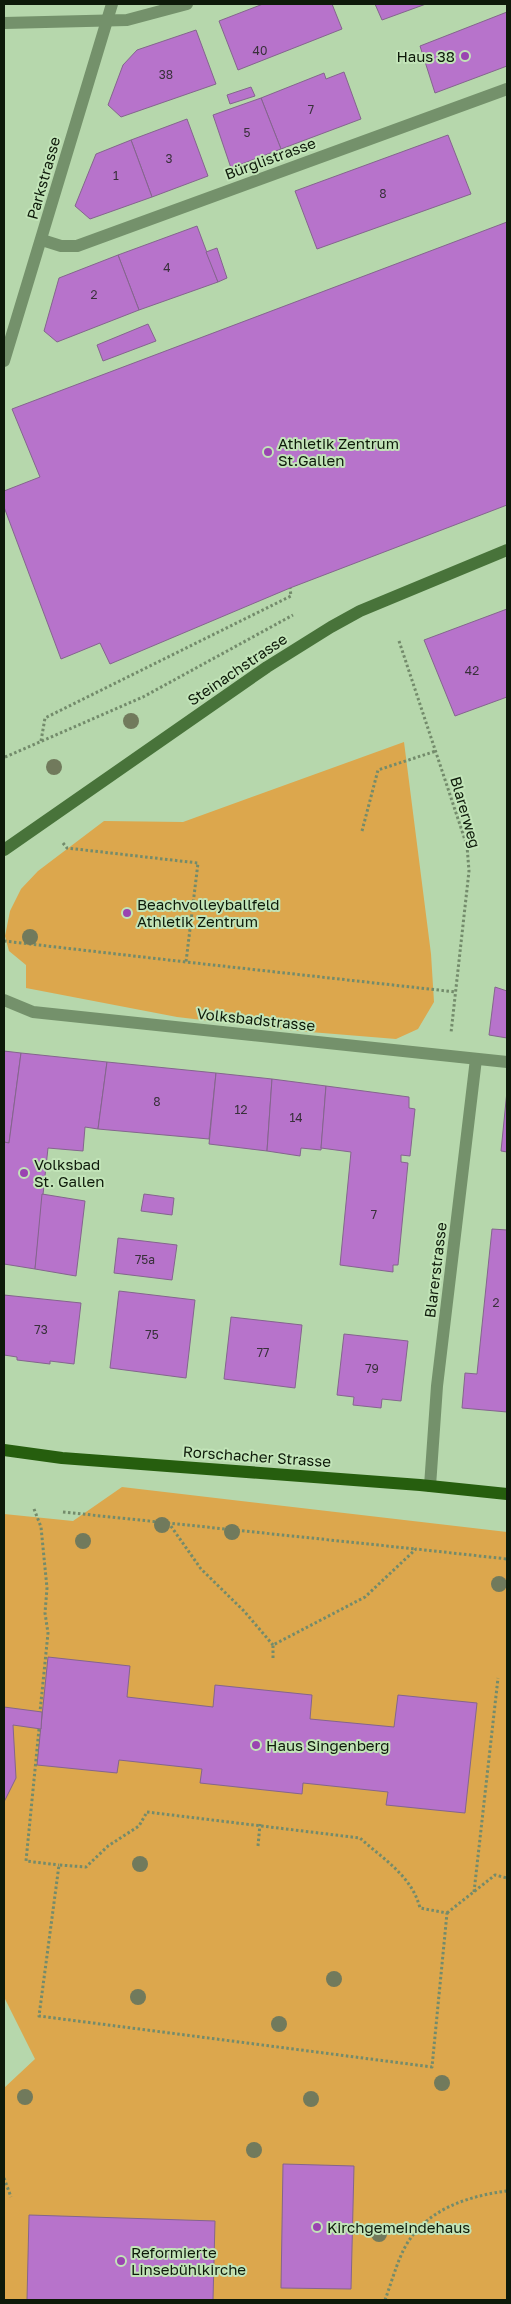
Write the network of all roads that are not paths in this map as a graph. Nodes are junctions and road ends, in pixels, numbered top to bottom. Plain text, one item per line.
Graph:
1 (112, 4) edge
2 (187, 4) edge
3 (106, 22) junction
4 (4, 23) edge
5 (507, 89) edge
6 (42, 240) junction
7 (4, 361) edge
8 (507, 550) edge
9 (4, 850) edge
10 (4, 1000) edge
11 (476, 1058) junction
12 (507, 1062) edge
13 (4, 1450) edge
14 (430, 1486) junction
15 (507, 1494) edge

1 - 3 street, Parkstrasse
2 - 3 street
3 - 4 street
3 - 6 street, Parkstrasse
5 - 6 street, Bürglistrasse
6 - 7 street, Parkstrasse
8 - 9 main road, Steinachstrasse
10 - 11 street, Volksbadstrasse
11 - 12 street, Volksbadstrasse
11 - 14 street, Blarerstrasse
13 - 14 main road, Rorschacher Strasse
14 - 15 main road, Rorschacher Strasse

